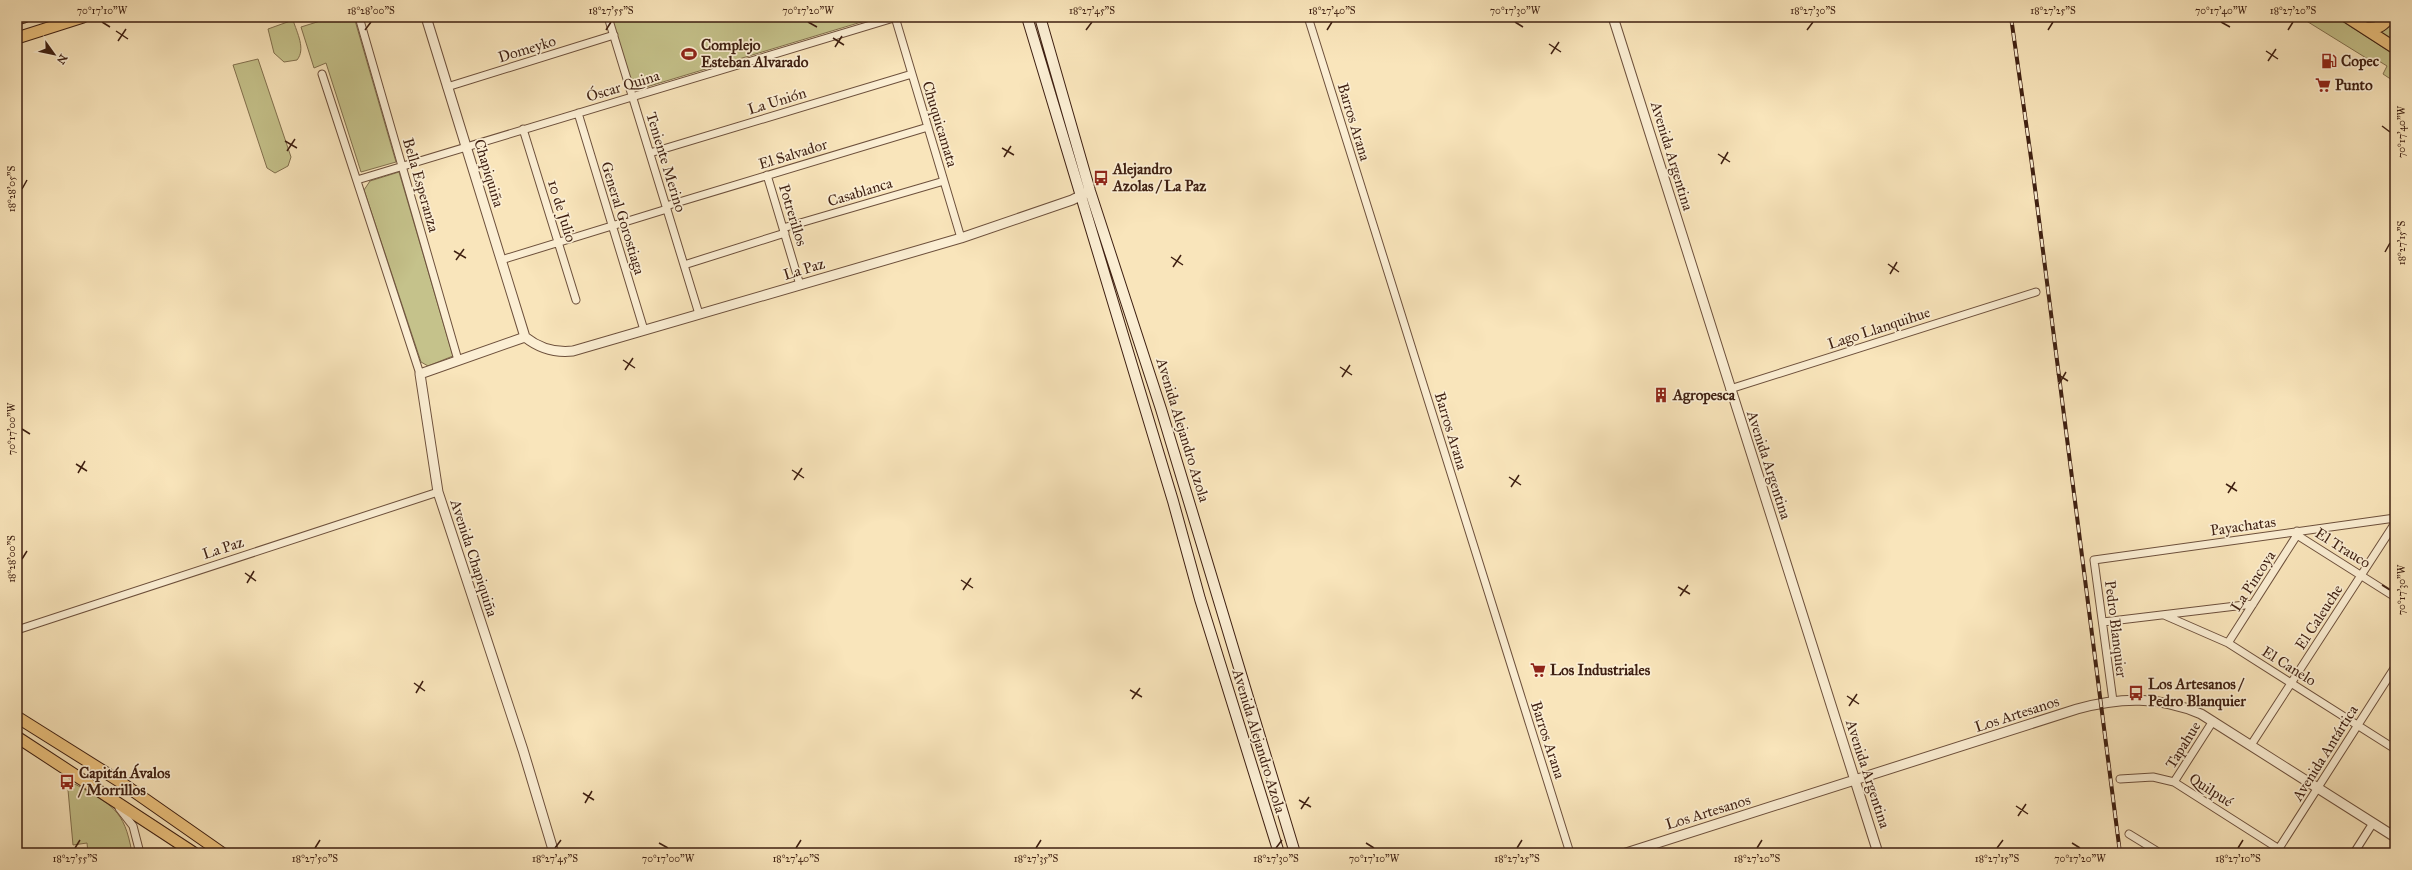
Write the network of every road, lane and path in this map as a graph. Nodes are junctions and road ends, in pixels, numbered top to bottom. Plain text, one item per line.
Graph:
1 (83, 17) edge
2 (359, 17) edge
3 (426, 17) edge
4 (608, 17) edge
5 (895, 17) edge
6 (1027, 17) edge
7 (1040, 17) edge
8 (1308, 17) edge
9 (1613, 17) edge
10 (2347, 17) edge
11 (2351, 17) edge
12 (2389, 17) edge
13 (2359, 25) junction
14 (614, 35) junction
15 (17, 38) edge
16 (2395, 48) edge
17 (322, 74) dead end
18 (912, 74) junction
19 (447, 87) junction
20 (632, 96) junction
21 (578, 113) junction
22 (928, 127) junction
23 (523, 130) junction
24 (466, 147) junction
25 (650, 153) junction
26 (402, 166) junction
27 (767, 176) junction
28 (357, 180) junction
29 (944, 181) junction
30 (1090, 191) junction
31 (1080, 196) junction
32 (666, 208) junction
33 (612, 226) junction
34 (784, 231) junction
35 (961, 238) junction
36 (558, 242) junction
37 (501, 260) junction
38 (684, 265) junction
39 (800, 285) junction
40 (2036, 292) dead end
41 (576, 300) dead end
42 (699, 314) junction
43 (644, 330) junction
44 (525, 337) junction
45 (458, 360) junction
46 (420, 374) junction
47 (1730, 389) junction
48 (438, 492) junction
49 (2395, 518) edge
50 (2395, 523) edge
51 (2297, 533) junction
52 (2094, 560) joint
53 (2361, 575) junction
54 (2395, 597) edge
55 (2253, 604) junction
56 (2164, 615) junction
57 (2102, 622) junction
58 (17, 630) edge
59 (2228, 643) junction
60 (2395, 667) edge
61 (2292, 683) junction
62 (2113, 701) junction
63 (17, 716) edge
64 (2213, 721) junction
65 (2358, 725) junction
66 (17, 737) edge
67 (2251, 745) junction
68 (2395, 749) edge
69 (2120, 779) dead end
70 (1856, 780) junction
71 (2174, 782) junction
72 (2318, 788) junction
73 (101, 791) junction
74 (2373, 823) junction
75 (2129, 834) dead end
76 (2395, 837) edge
77 (2278, 851) edge
78 (140, 853) edge
79 (194, 853) edge
80 (222, 853) edge
81 (554, 853) edge
82 (1278, 853) edge
83 (1296, 853) edge
84 (1570, 853) edge
85 (1626, 853) edge
86 (1878, 853) edge
87 (2160, 853) edge
88 (2354, 853) edge

1 - 15 main road
2 - 26 street, Bella Esperanza
3 - 19 street, Chapiquiña
4 - 14 street, Teniente Merino
5 - 18 street, Chuquicamata
5 - 20 street, Óscar Quina
6 - 31 main road, Avenida Alejandro Azola
7 - 30 main road, Avenida Alejandro Azola
8 - 84 street, Barros Arana
9 - 47 street, Avenida Argentina
10 - 13 main road
11 - 13 main road
12 - 13 main road
13 - 16 main road
14 - 19 street, Domeyko
14 - 20 street, Teniente Merino
17 - 28 street
18 - 22 street, Chuquicamata
18 - 25 street, La Unión
19 - 24 street, Chapiquiña
20 - 21 street, Óscar Quina
20 - 25 street, Teniente Merino
21 - 23 street, Óscar Quina
21 - 33 street, General Gorostiaga
22 - 27 street, El Salvador
22 - 29 street, Chuquicamata
23 - 24 street, Óscar Quina
23 - 36 street, 10 de Julio
24 - 26 street, Óscar Quina
24 - 37 street, Chapiquiña
25 - 32 street, Teniente Merino
26 - 28 street, Óscar Quina
26 - 45 street, Bella Esperanza
27 - 32 street, El Salvador
27 - 34 street, Potrerillos
28 - 46 street
29 - 34 street, Casablanca
29 - 35 street, Chuquicamata
30 - 31 street, La Paz
30 - 83 main road, Avenida Alejandro Azola
31 - 35 street, La Paz
31 - 82 main road, Avenida Alejandro Azola
32 - 33 street, El Salvador
32 - 38 street, Teniente Merino
33 - 36 street, El Salvador
33 - 43 street, General Gorostiaga
34 - 38 street, Casablanca
34 - 39 street, Potrerillos
35 - 39 street, La Paz
36 - 37 street, El Salvador
36 - 41 street, 10 de Julio
37 - 44 street, Chapiquiña
38 - 42 street, Teniente Merino
39 - 42 street, La Paz
40 - 47 street, Lago Llanquihue
42 - 43 street, La Paz
43 - 44 street, La Paz
44 - 45 street
45 - 46 street
46 - 48 street, Avenida Chapiquiña
47 - 70 street, Avenida Argentina
48 - 58 street, La Paz
48 - 81 street, Avenida Chapiquiña
49 - 51 street, Payachatas
50 - 53 street, El Caleuche
51 - 52 street, Payachatas
51 - 53 street, El Trauco
51 - 55 street, La Pincoya
52 - 57 street, Pedro Blanquier
53 - 54 street, El Trauco
53 - 61 street, El Caleuche
55 - 56 street
55 - 59 street, La Pincoya
56 - 57 street
56 - 59 street, El Canelo
57 - 62 street, Pedro Blanquier
59 - 61 street, El Canelo
60 - 65 street, Avenida Antártica
61 - 65 street, El Canelo
61 - 67 street, El Caleuche
62 - 64 street, Los Artesanos
62 - 70 street, Los Artesanos
63 - 80 main road
64 - 67 street, Los Artesanos
64 - 71 street, Tapahue
65 - 68 street, El Canelo
65 - 72 street, Avenida Antártica
66 - 73 main road
67 - 72 street, Los Artesanos
69 - 71 street, Quilpué
70 - 85 street, Los Artesanos
70 - 86 street, Avenida Argentina
71 - 77 street, Quilpué
72 - 74 street, Los Artesanos
72 - 77 street, Avenida Antártica
73 - 78 street
73 - 79 main road
74 - 76 street, Los Artesanos
74 - 88 street
75 - 87 street

